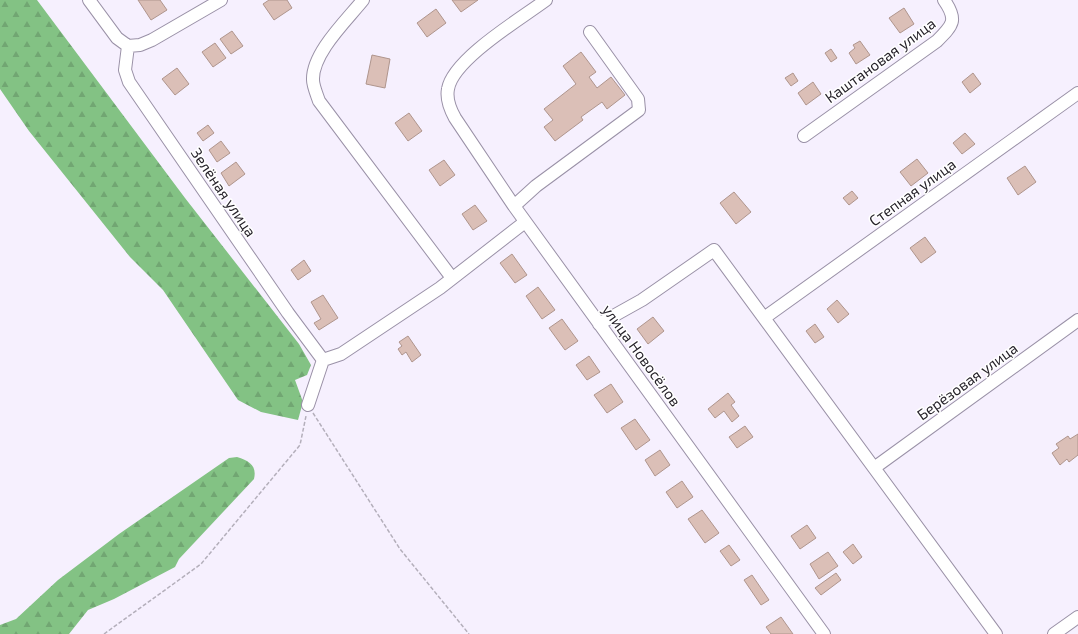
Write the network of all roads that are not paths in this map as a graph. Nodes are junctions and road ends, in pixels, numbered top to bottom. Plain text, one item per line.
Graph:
1 (89, 0) edge
2 (220, 0) edge
3 (363, 0) edge
4 (546, 0) edge
5 (944, 0) edge
6 (590, 32) dead end
7 (128, 46) junction
8 (1078, 93) edge
9 (804, 136) dead end
10 (514, 206) junction
11 (525, 222) junction
12 (452, 278) junction
13 (764, 318) junction
14 (1078, 320) edge
15 (599, 324) junction
16 (323, 360) junction
17 (308, 405) road end
18 (874, 468) junction
19 (1078, 616) edge
20 (824, 634) edge
21 (996, 634) edge
22 (1054, 634) edge

1 - 7 street
2 - 7 street
3 - 12 street
4 - 10 street, улица Новосёлов
5 - 9 street, Каштановая улица
6 - 10 street
7 - 16 street, Зелёная улица
8 - 13 street, Степная улица
10 - 11 street, улица Новосёлов
11 - 12 street
11 - 15 street, улица Новосёлов
12 - 16 street
13 - 15 street
13 - 18 street
14 - 18 street, Берёзовая улица
15 - 20 street, улица Новосёлов
16 - 17 street
18 - 21 street
19 - 22 street

